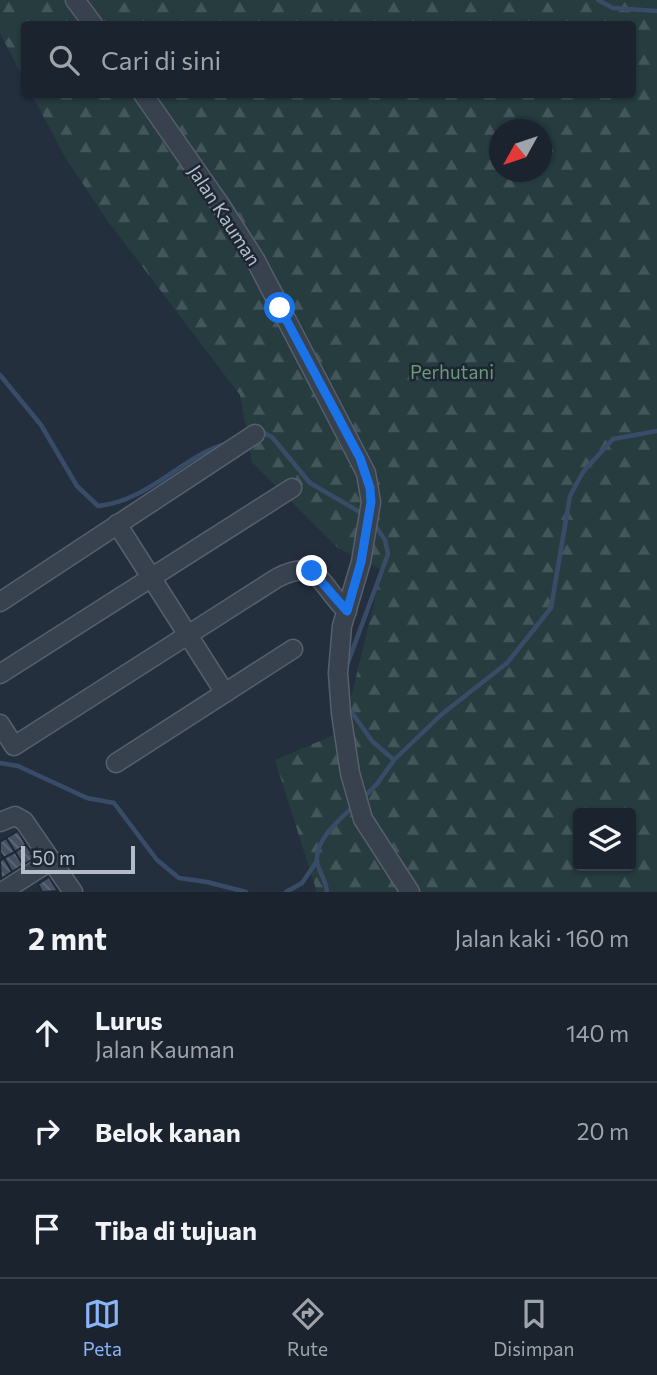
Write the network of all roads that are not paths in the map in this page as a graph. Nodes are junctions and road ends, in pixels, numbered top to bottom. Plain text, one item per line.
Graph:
1 (75, 0) edge
2 (91, 21) edge
3 (146, 98) edge
4 (255, 434) dead end
5 (292, 488) dead end
6 (117, 524) junction
7 (151, 578) junction
8 (0, 602) edge
9 (347, 611) junction
10 (188, 635) junction
11 (293, 649) dead end
12 (0, 674) edge
13 (225, 693) junction
14 (0, 724) edge
15 (6, 751) edge
16 (116, 763) dead end
17 (0, 822) edge
18 (52, 860) junction
19 (2, 892) edge
20 (73, 892) edge
21 (410, 892) edge

1 - 2 street
3 - 9 street, Jalan Kauman
4 - 6 street
5 - 7 street
6 - 7 street
6 - 8 street
7 - 10 street
7 - 12 street
9 - 10 street
9 - 21 street, Jalan Kauman
10 - 13 street
10 - 15 street
11 - 13 street
13 - 16 street
14 - 15 street
17 - 18 street
18 - 19 street
18 - 20 street

